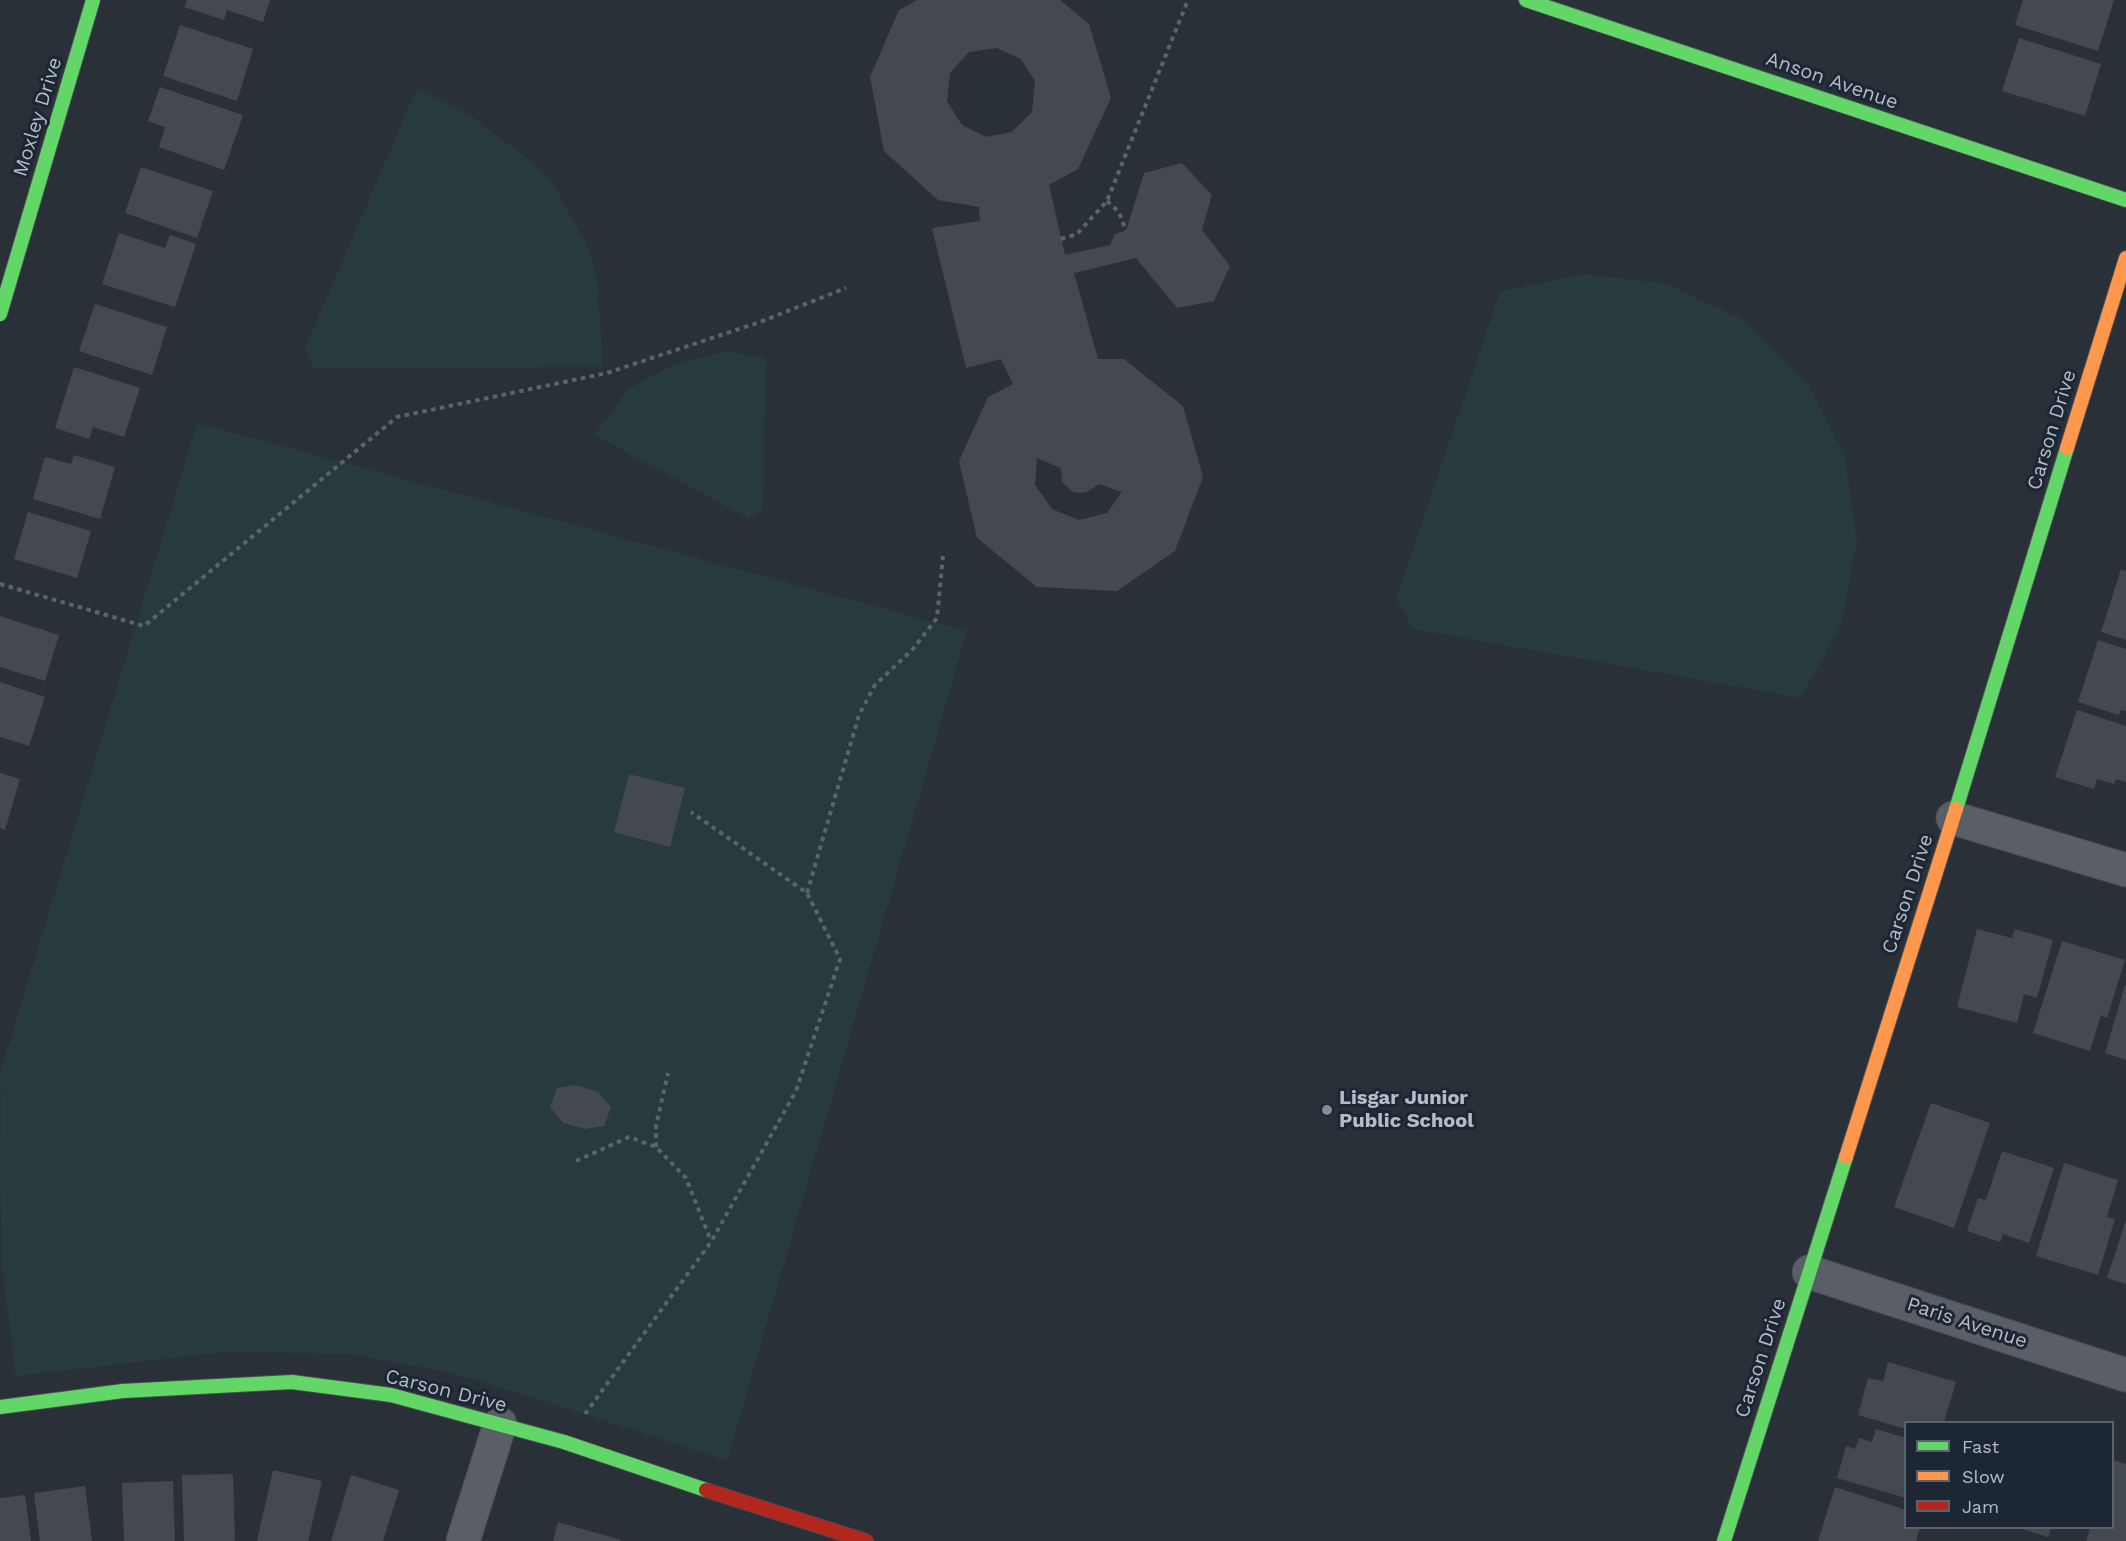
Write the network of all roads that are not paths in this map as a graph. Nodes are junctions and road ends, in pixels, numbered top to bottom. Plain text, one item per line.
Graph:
1 (93, 0) edge
2 (1526, 0) edge
3 (2126, 200) edge
4 (2126, 258) edge
5 (0, 314) edge
6 (1953, 818) junction
7 (2126, 870) edge
8 (1809, 1272) junction
9 (2126, 1375) edge
10 (0, 1407) edge
11 (500, 1424) junction
12 (463, 1541) edge
13 (866, 1541) edge
14 (1724, 1541) edge

1 - 5 street, Moxley Drive
2 - 3 street, Anson Avenue
4 - 6 street, Carson Drive
6 - 7 street
6 - 8 street, Carson Drive
8 - 9 street, Paris Avenue
8 - 14 street, Carson Drive
10 - 11 street, Carson Drive
11 - 12 street
11 - 13 street, Carson Drive

